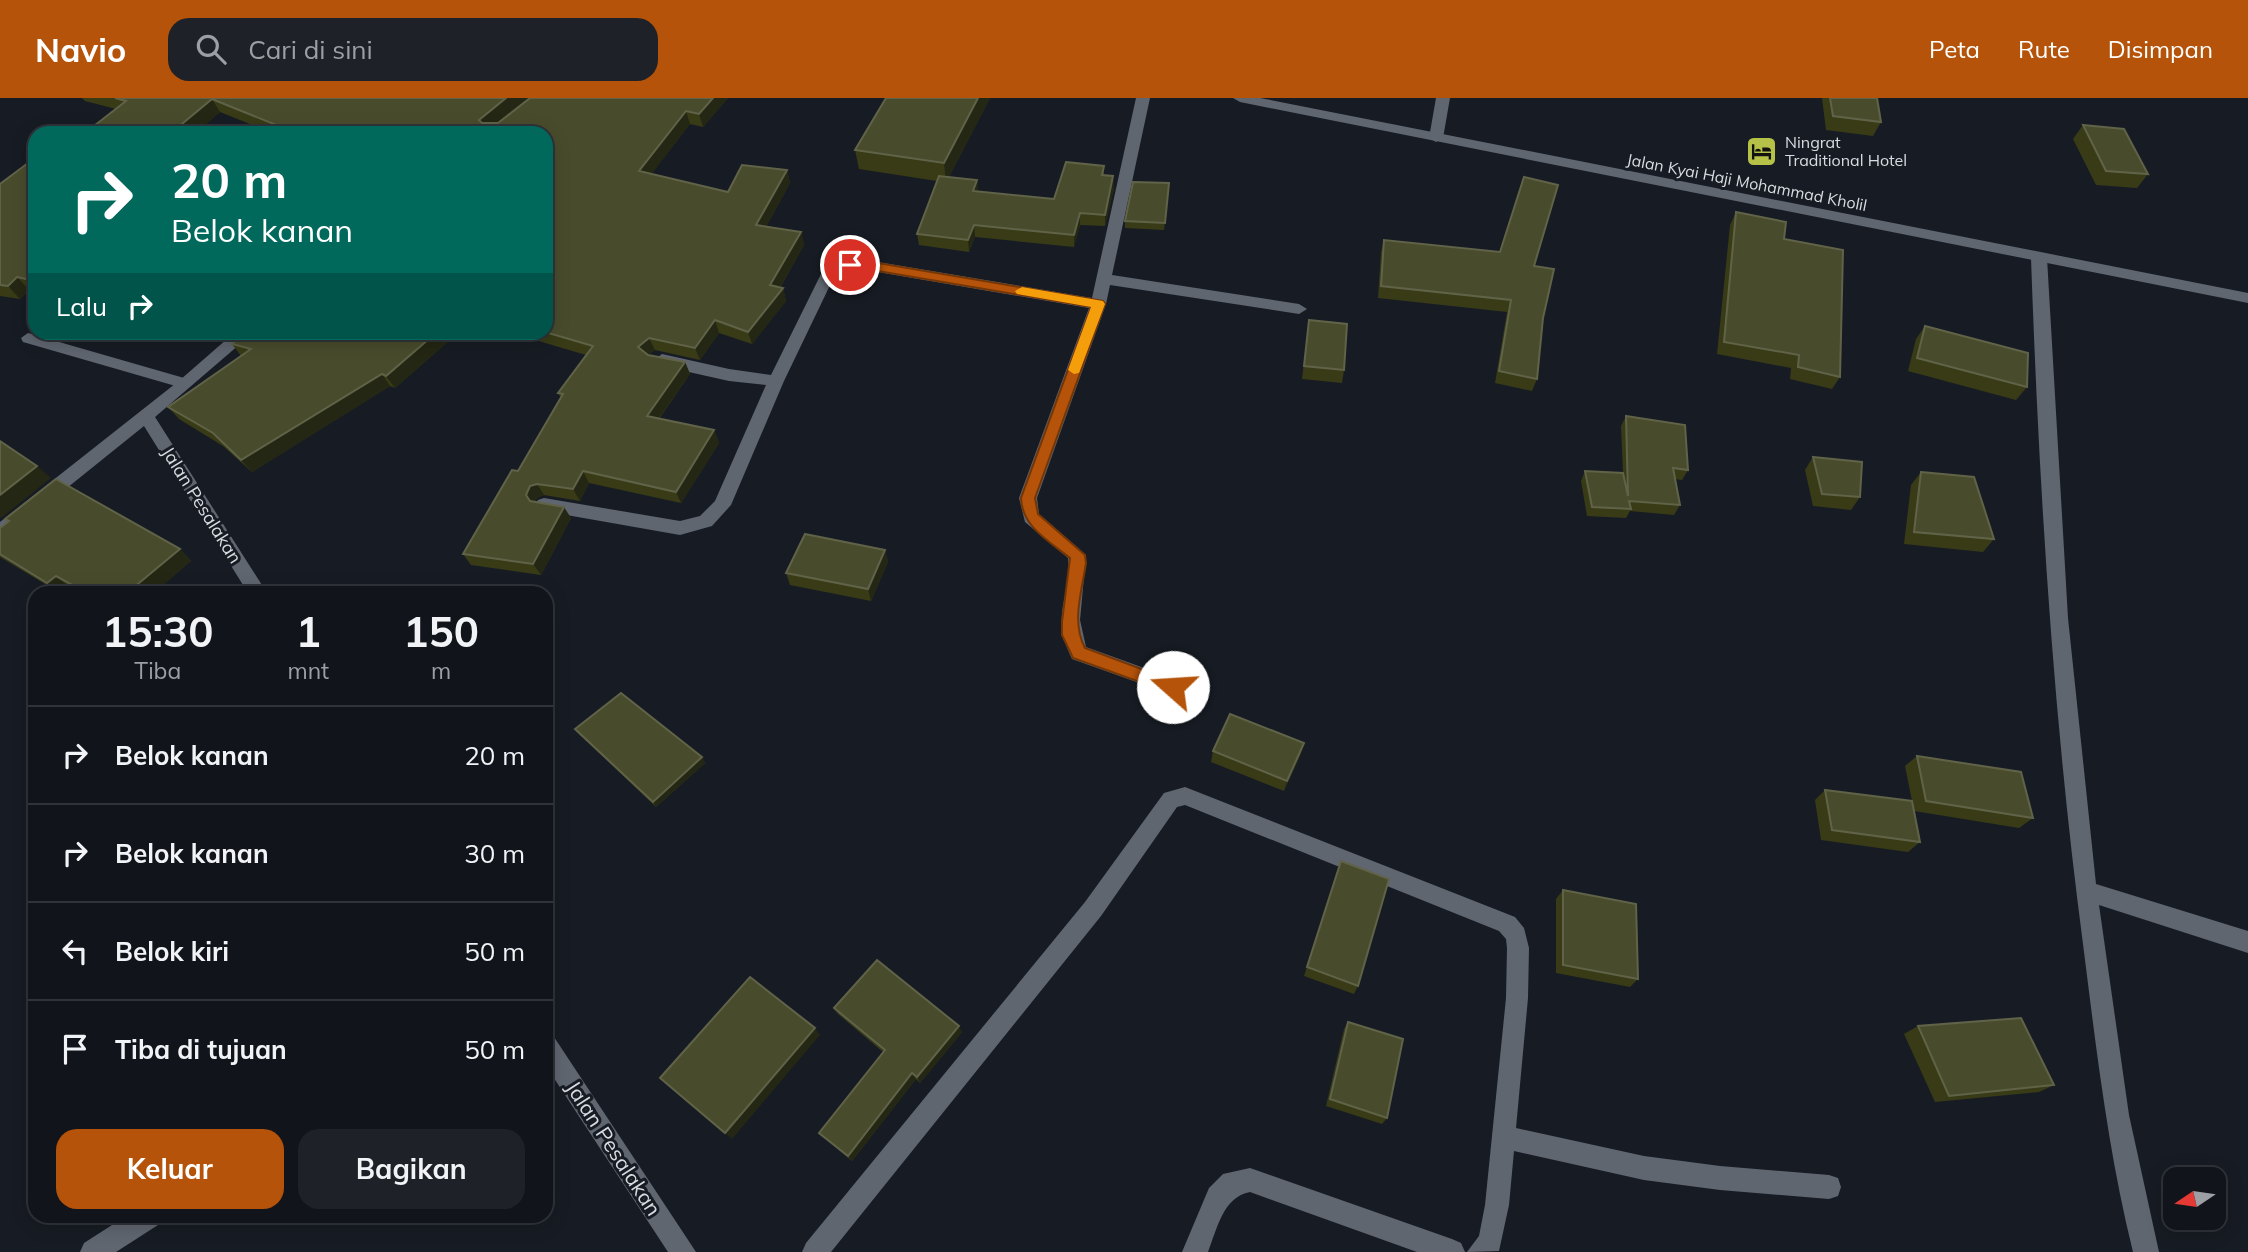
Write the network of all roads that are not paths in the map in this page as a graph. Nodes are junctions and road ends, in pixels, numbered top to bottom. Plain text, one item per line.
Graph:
1 (1143, 98) edge
2 (1240, 98) edge
3 (1443, 98) edge
4 (1436, 138) junction
5 (2039, 258) junction
6 (1103, 279) junction
7 (2248, 298) edge
8 (1098, 304) junction
9 (1299, 309) dead end
10 (35, 340) edge
11 (237, 340) edge
12 (654, 359) edge
13 (776, 381) junction
14 (186, 384) junction
15 (146, 416) junction
16 (544, 505) edge
17 (0, 532) edge
18 (254, 586) edge
19 (1173, 687) dead end
20 (2086, 891) junction
21 (2248, 942) edge
22 (553, 1056) edge
23 (1503, 1136) junction
24 (1829, 1187) dead end
25 (138, 1223) edge
26 (93, 1252) edge
27 (683, 1252) edge
28 (815, 1252) edge
29 (1195, 1252) edge
30 (1452, 1252) edge
31 (1480, 1252) edge
32 (2146, 1252) edge

1 - 6 street
2 - 4 street, Jalan Kyai Haji Mohammad Kholil
3 - 4 street
4 - 5 street, Jalan Kyai Haji Mohammad Kholil
5 - 7 street, Jalan Kyai Haji Mohammad Kholil
5 - 20 street
6 - 8 street
6 - 9 street
8 - 13 street
8 - 19 street
10 - 14 lane
11 - 14 street
12 - 13 street
13 - 16 street
14 - 15 street
15 - 17 street
15 - 18 street, Jalan Pesalakan
20 - 21 street
20 - 32 street
22 - 27 street, Jalan Pesalakan
23 - 24 street
23 - 28 street
23 - 31 street
25 - 26 street
29 - 30 street

